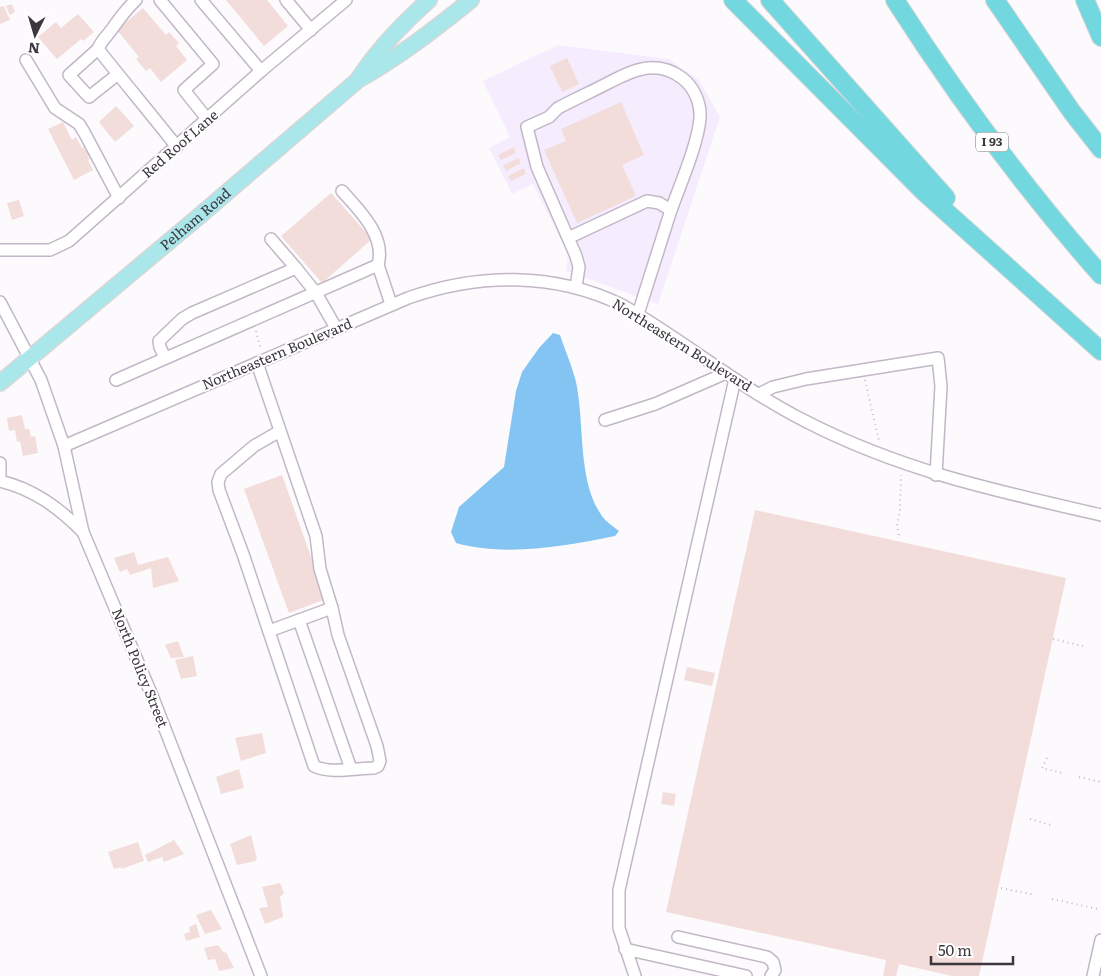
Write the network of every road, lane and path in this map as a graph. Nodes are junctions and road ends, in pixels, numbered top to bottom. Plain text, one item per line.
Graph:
1 (136, 0) edge
2 (160, 0) edge
3 (201, 0) edge
4 (286, 0) edge
5 (346, 0) edge
6 (430, 0) edge
7 (471, 0) edge
8 (733, 0) edge
9 (770, 0) edge
10 (895, 0) edge
11 (995, 0) edge
12 (1085, 0) edge
13 (311, 30) junction
14 (1101, 37) edge
15 (98, 49) junction
16 (26, 60) dead end
17 (261, 71) junction
18 (118, 74) junction
19 (358, 80) junction
20 (208, 120) junction
21 (177, 146) junction
22 (1101, 149) edge
23 (342, 191) dead end
24 (119, 198) junction
25 (671, 210) junction
26 (568, 238) junction
27 (271, 239) dead end
28 (0, 250) edge
29 (378, 266) junction
30 (296, 268) junction
31 (1101, 275) edge
32 (576, 287) junction
33 (316, 293) junction
34 (0, 302) edge
35 (392, 304) junction
36 (1049, 305) junction
37 (638, 314) junction
38 (336, 328) junction
39 (259, 338) dead end
40 (261, 350) dead end
41 (1101, 351) edge
42 (30, 357) junction
43 (165, 358) junction
44 (257, 363) junction
45 (731, 376) junction
46 (116, 380) dead end
47 (0, 383) edge
48 (866, 386) dead end
49 (759, 394) junction
50 (605, 420) dead end
51 (280, 431) junction
52 (879, 442) dead end
53 (64, 446) junction
54 (0, 463) edge
55 (0, 475) edge
56 (902, 475) dead end
57 (936, 475) junction
58 (0, 481) edge
59 (1101, 515) edge
60 (84, 532) junction
61 (898, 535) dead end
62 (332, 608) junction
63 (299, 620) junction
64 (269, 631) junction
65 (1053, 639) dead end
66 (1087, 647) dead end
67 (1047, 758) dead end
68 (351, 769) junction
69 (1062, 773) dead end
70 (1079, 776) dead end
71 (1101, 782) edge
72 (1030, 820) dead end
73 (1051, 825) dead end
74 (1001, 888) dead end
75 (1034, 895) dead end
76 (1052, 900) dead end
77 (1098, 909) dead end
78 (678, 936) dead end
79 (1101, 940) edge
80 (624, 949) junction
81 (261, 976) edge
82 (635, 976) edge
83 (746, 976) edge
84 (770, 976) edge
85 (1093, 976) edge

1 - 15 street
2 - 20 street
3 - 17 street
4 - 13 street
5 - 13 street, Red Roof Lane
6 - 19 main road, Pelham Road
7 - 19 main road, Pelham Road
8 - 36 highway
9 - 36 highway
10 - 31 highway, I 93
11 - 22 highway
12 - 14 highway
13 - 17 street, Red Roof Lane
15 - 18 street
15 - 18 street
16 - 24 street
17 - 20 street, Red Roof Lane
18 - 21 street
19 - 42 main road, Pelham Road
20 - 21 street, Red Roof Lane
21 - 24 street, Red Roof Lane
23 - 29 street
24 - 28 street, Red Roof Lane
25 - 26 street
25 - 26 street
25 - 37 street
26 - 32 street
27 - 30 street
29 - 33 street
29 - 35 street
30 - 33 street
30 - 43 street
32 - 35 street, Northeastern Boulevard
32 - 37 street, Northeastern Boulevard
33 - 38 street
33 - 43 street
34 - 42 street, North Policy Street
35 - 38 street, Northeastern Boulevard
36 - 41 highway
37 - 45 street, Northeastern Boulevard
38 - 44 street, Northeastern Boulevard
39 - 40 path
42 - 47 main road, Pelham Road
42 - 53 street, North Policy Street
43 - 46 street
44 - 51 street
44 - 53 street, Northeastern Boulevard
45 - 49 street, Northeastern Boulevard
45 - 50 street
45 - 80 street
48 - 52 path
49 - 57 street, Northeastern Boulevard
49 - 57 street
51 - 62 street
51 - 64 street
53 - 60 street, North Policy Street
54 - 55 street
56 - 61 path
57 - 59 street, Northeastern Boulevard
58 - 60 street
60 - 81 street, North Policy Street
62 - 63 street
62 - 68 street
63 - 64 street
63 - 68 street
64 - 68 street
65 - 66 path
67 - 69 path
70 - 71 path
72 - 73 path
74 - 75 path
76 - 77 path
78 - 84 street
79 - 85 street
80 - 82 street
80 - 83 street

